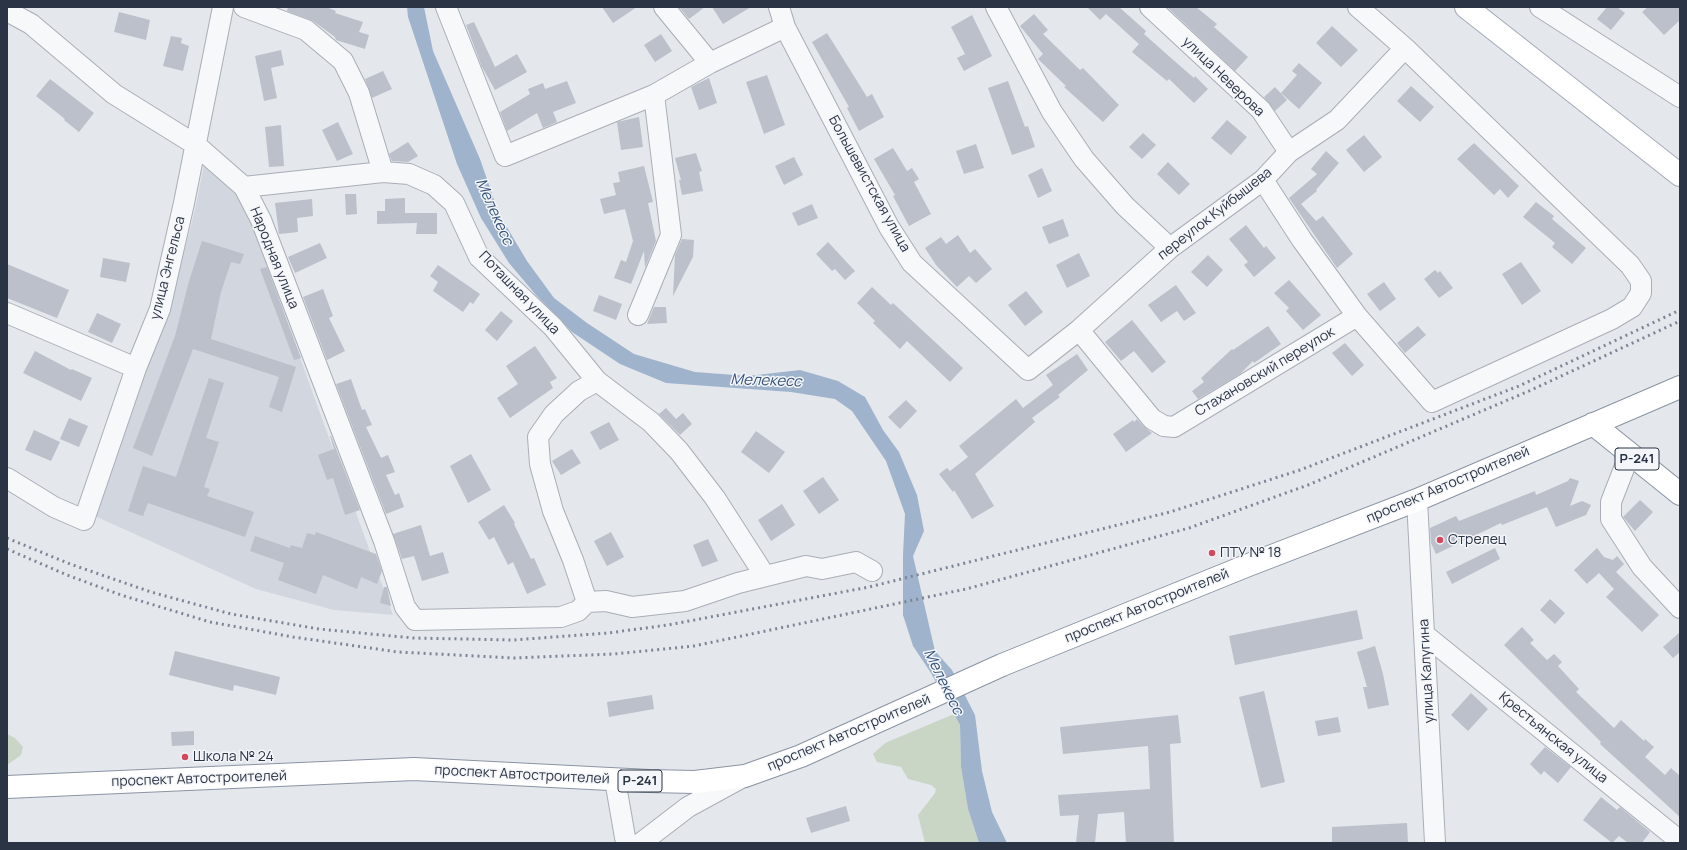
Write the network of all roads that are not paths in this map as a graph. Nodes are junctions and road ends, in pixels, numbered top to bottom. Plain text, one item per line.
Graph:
1 (223, 7) edge
2 (244, 7) edge
3 (446, 7) edge
4 (664, 7) edge
5 (779, 7) edge
6 (996, 7) edge
7 (1150, 7) edge
8 (1358, 7) edge
9 (1466, 7) edge
10 (1540, 7) edge
11 (7, 11) edge
12 (785, 27) junction
13 (1404, 48) junction
14 (710, 63) junction
15 (654, 95) junction
16 (1680, 98) edge
17 (196, 144) junction
18 (1289, 152) junction
19 (383, 172) junction
20 (1680, 175) edge
21 (1263, 180) junction
22 (244, 187) junction
23 (1170, 248) junction
24 (7, 314) edge
25 (638, 315) dead end
26 (1357, 316) junction
27 (1079, 330) junction
28 (136, 368) junction
29 (1028, 370) joint
30 (597, 381) junction
31 (1680, 387) edge
32 (1593, 424) junction
33 (1630, 453) junction
34 (7, 478) edge
35 (1680, 494) edge
36 (1417, 500) junction
37 (872, 571) dead end
38 (765, 576) junction
39 (587, 602) junction
40 (1680, 608) edge
41 (1425, 635) junction
42 (745, 776) junction
43 (615, 780) junction
44 (7, 787) edge
45 (1680, 841) edge
46 (626, 843) edge
47 (641, 843) edge
48 (1435, 843) edge

1 - 17 street, улица Энгельса
2 - 19 street
3 - 15 street
4 - 14 street
5 - 12 street, Большевистская улица
6 - 23 street
7 - 18 street, улица Неверова
8 - 13 street
9 - 20 main road
10 - 16 street
11 - 17 street, Народная улица
12 - 14 street
12 - 29 street, Большевистская улица
13 - 18 street, переулок Куйбышева
13 - 26 street
14 - 15 street
15 - 25 street
17 - 22 street, Народная улица
17 - 28 street, улица Энгельса
18 - 21 street, переулок Куйбышева
19 - 22 street, Поташная улица
19 - 30 street, Поташная улица
21 - 23 street, переулок Куйбышева
21 - 26 street
22 - 39 street, Народная улица
23 - 27 street, переулок Куйбышева
24 - 28 street
26 - 27 street, Стахановский переулок
27 - 29 street, переулок Куйбышева
28 - 34 street, улица Энгельса
30 - 38 street, Поташная улица
30 - 39 street
31 - 32 main road, проспект Автостроителей / Р-241
32 - 33 main road, Р-241
32 - 36 main road, проспект Автостроителей / Р-241
33 - 35 main road, Р-241
33 - 40 street
36 - 41 street, улица Калугина
36 - 42 main road, проспект Автостроителей / Р-241
37 - 38 street
38 - 39 street
41 - 45 street, Крестьянская улица
41 - 48 street, улица Калугина
42 - 43 main road, проспект Автостроителей / Р-241
42 - 47 street
43 - 44 main road, проспект Автостроителей / Р-241
43 - 46 street

